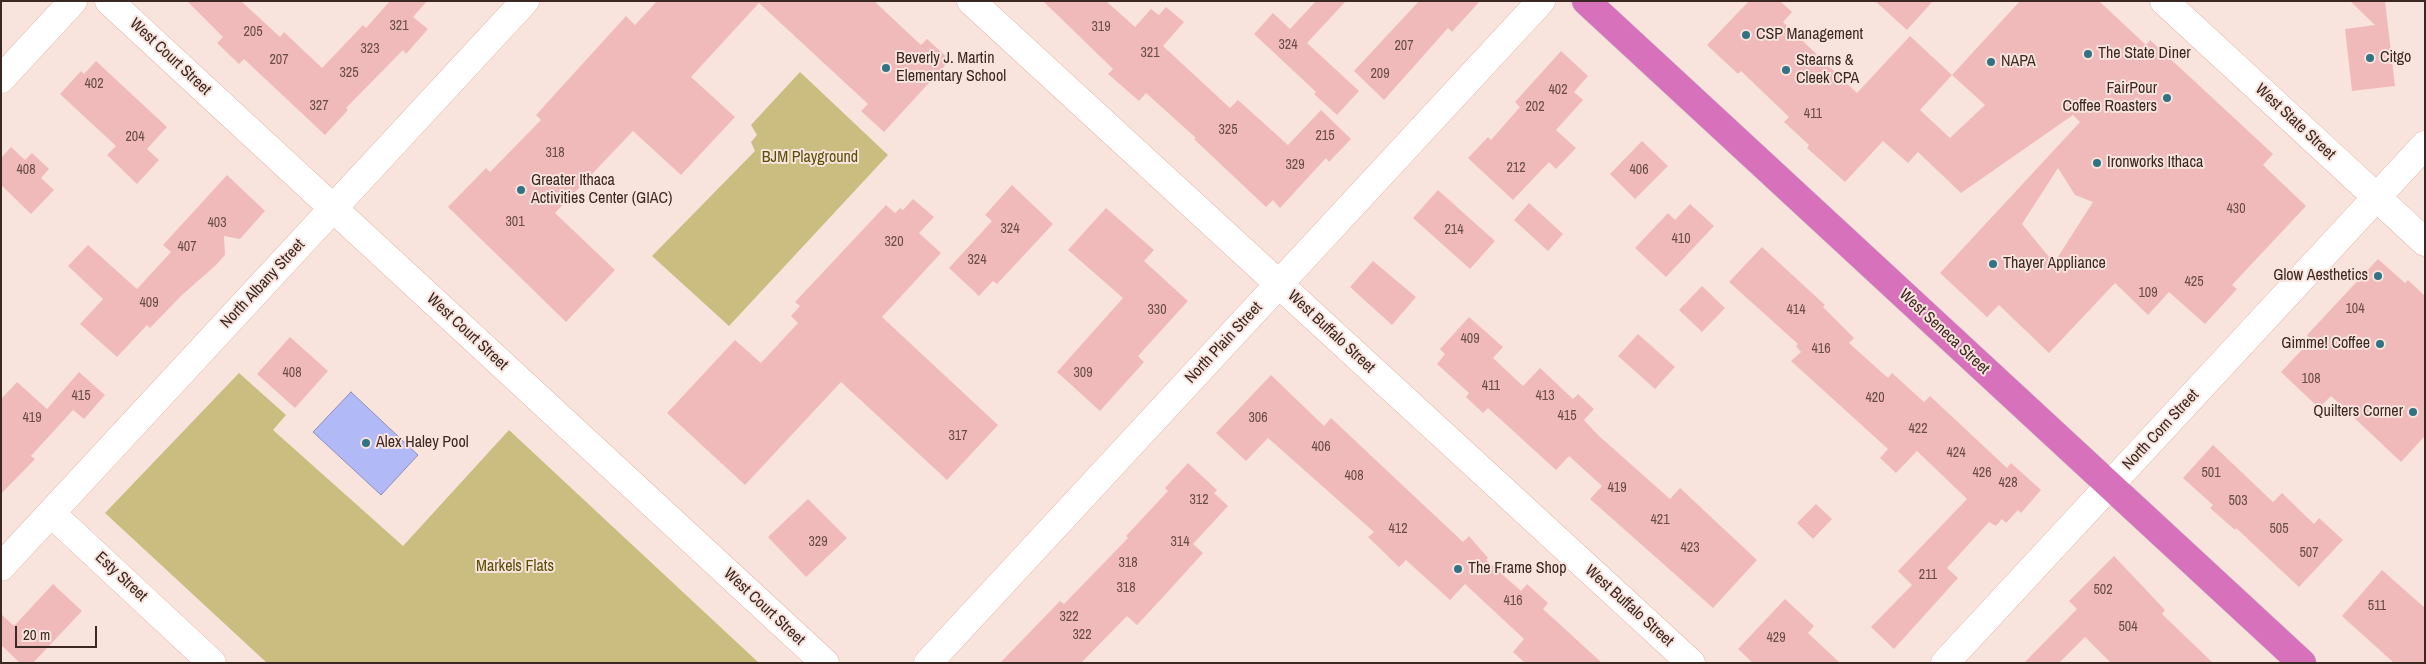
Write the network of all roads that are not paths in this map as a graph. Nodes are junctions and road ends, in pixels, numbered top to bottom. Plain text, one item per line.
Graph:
1 (73, 1) edge
2 (109, 1) edge
3 (525, 1) edge
4 (971, 1) edge
5 (1541, 1) edge
6 (1586, 1) edge
7 (2164, 1) edge
8 (1, 79) edge
9 (2425, 145) edge
10 (2376, 197) junction
11 (333, 209) junction
12 (2425, 242) edge
13 (1279, 284) junction
14 (2110, 485) junction
15 (51, 513) junction
16 (1, 566) edge
17 (212, 663) edge
18 (825, 663) edge
19 (928, 663) edge
20 (1691, 663) edge
21 (1945, 663) edge
22 (2302, 663) edge

1 - 8 street
2 - 11 street, West Court Street
3 - 11 street, North Albany Street
4 - 13 street, West Buffalo Street
5 - 13 street, North Plain Street
6 - 14 highway, West Seneca Street
7 - 10 street, West State Street
9 - 10 street, North Corn Street
10 - 12 street, West State Street
10 - 14 street, North Corn Street
11 - 15 street, North Albany Street
11 - 18 street, West Court Street
13 - 19 street, North Plain Street
13 - 20 street, West Buffalo Street
14 - 21 street, North Corn Street
14 - 22 highway, West Seneca Street
15 - 16 street, North Albany Street
15 - 17 street, Esty Street

